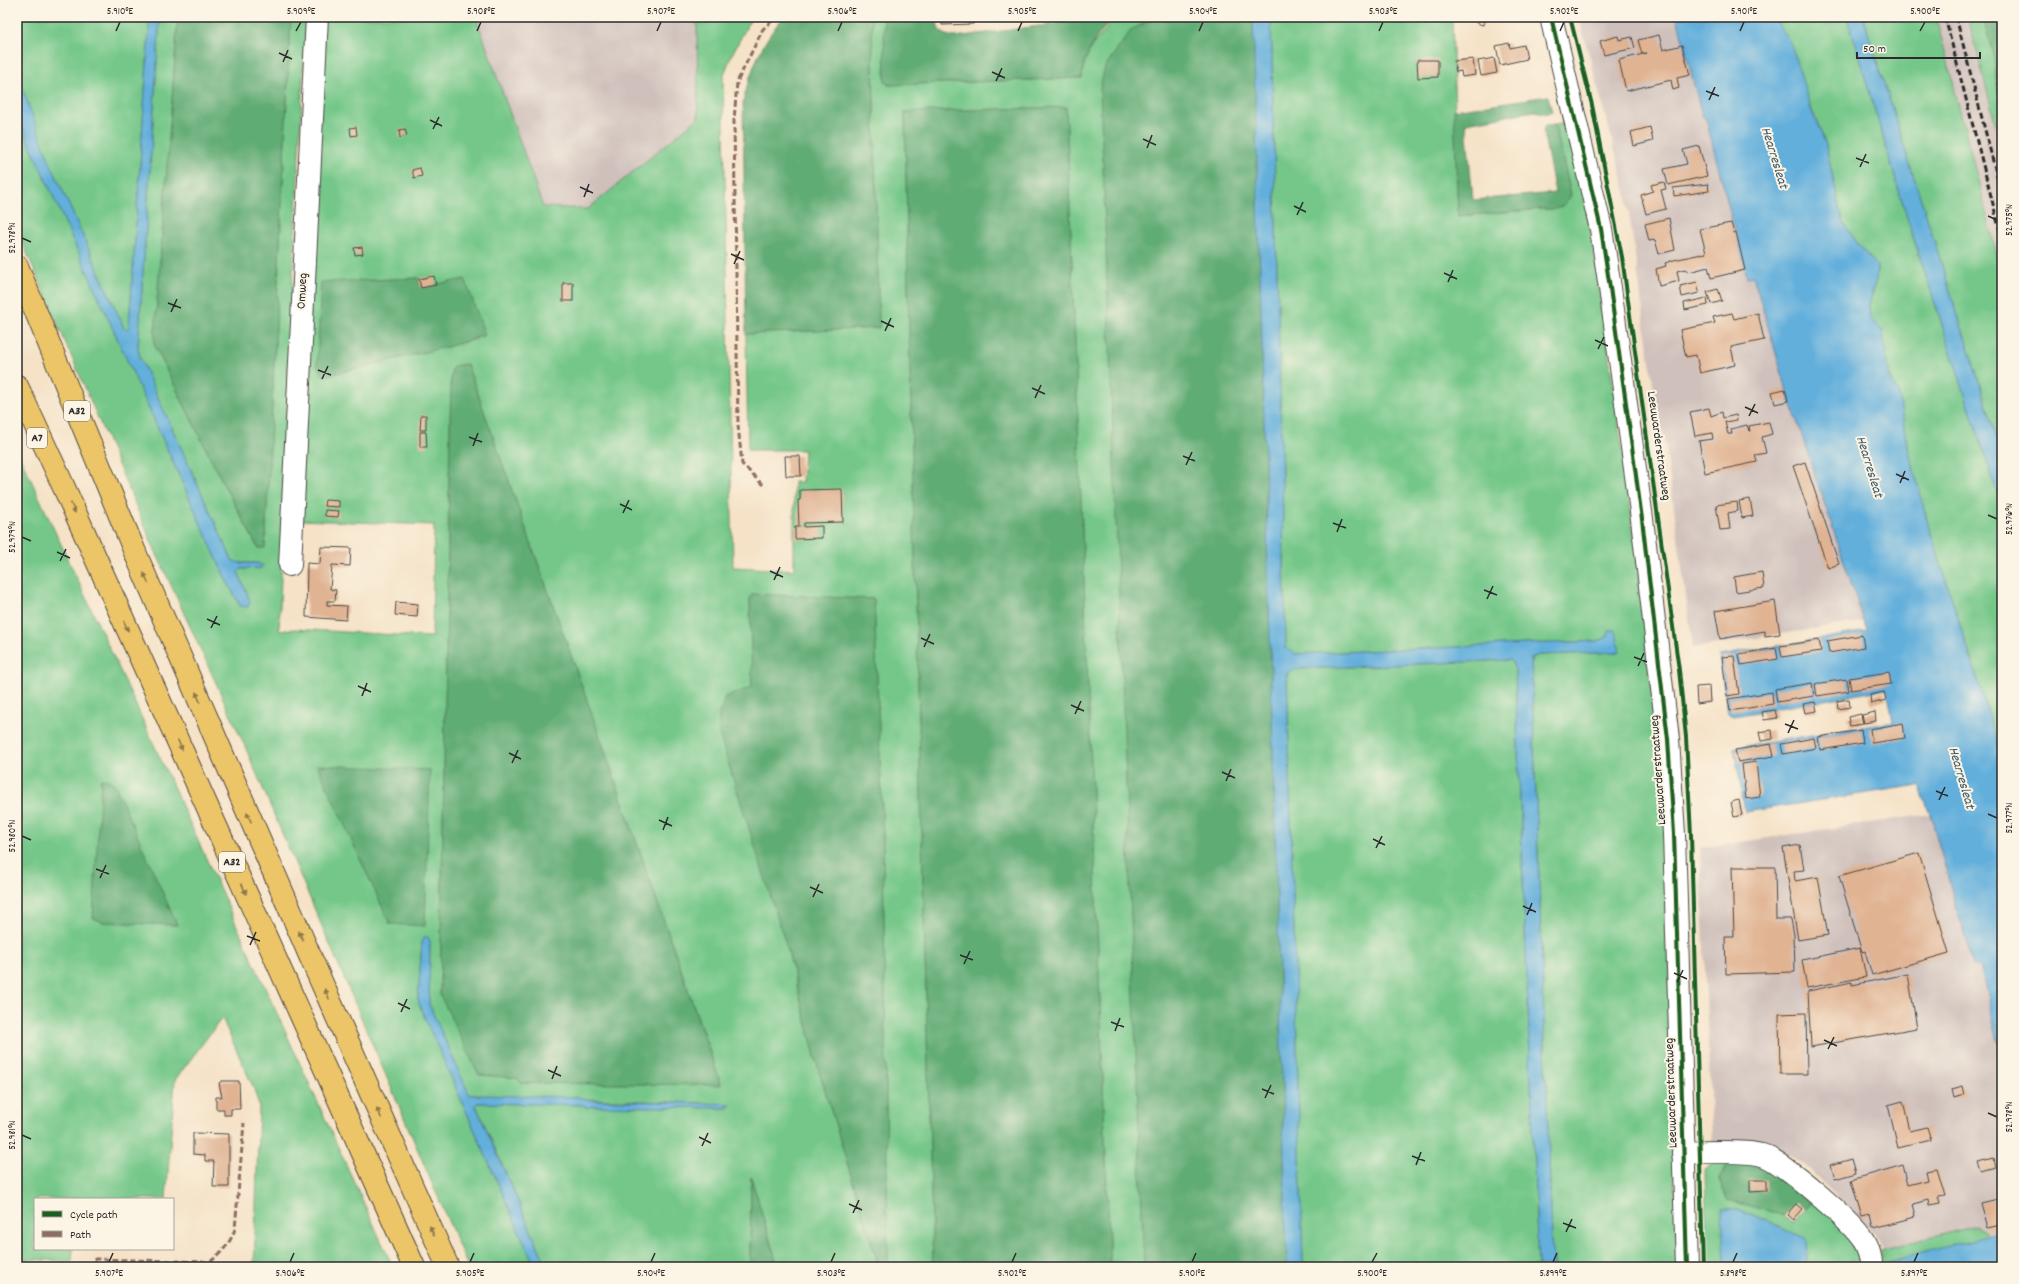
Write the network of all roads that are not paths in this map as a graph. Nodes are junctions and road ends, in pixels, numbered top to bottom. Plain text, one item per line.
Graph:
1 (317, 17) edge
2 (1551, 17) edge
3 (17, 266) edge
4 (17, 304) edge
5 (17, 386) edge
6 (17, 404) edge
7 (57, 472) junction
8 (137, 557) junction
9 (290, 565) dead end
10 (1683, 1153) junction
11 (414, 1267) edge
12 (448, 1267) edge
13 (1687, 1267) edge
14 (1871, 1267) edge

1 - 9 street, Omweg
2 - 10 street, Leeuwarderstraatweg
3 - 8 highway, A32
4 - 8 highway, A32
5 - 7 highway, A32
6 - 7 highway, A7
7 -> 11 highway, A32
12 -> 8 highway, A32
10 - 13 street, Leeuwarderstraatweg
10 - 14 street, Leeuwarderstraatweg

